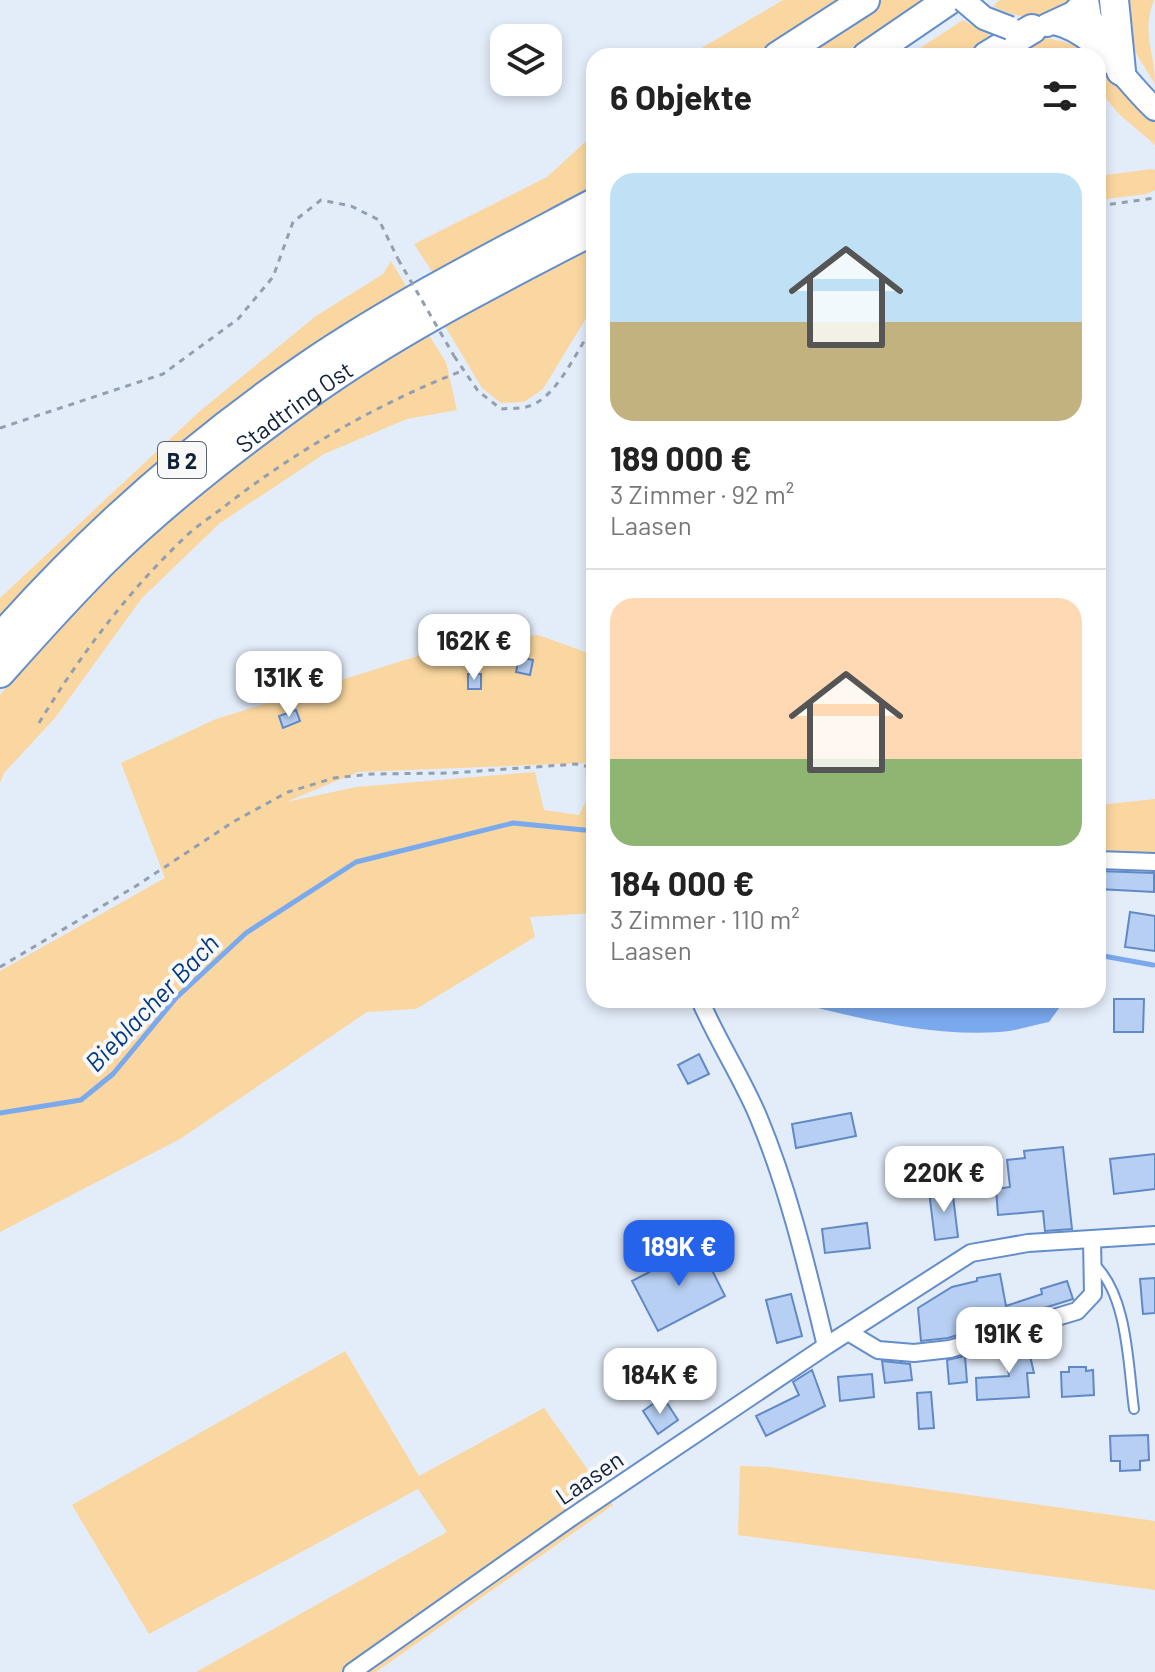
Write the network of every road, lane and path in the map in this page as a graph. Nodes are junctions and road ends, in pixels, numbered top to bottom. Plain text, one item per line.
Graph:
1 (865, 0) edge
2 (949, 0) edge
3 (963, 0) edge
4 (975, 0) edge
5 (1087, 0) edge
6 (1114, 0) edge
7 (1032, 27) junction
8 (790, 48) edge
9 (879, 48) edge
10 (906, 48) edge
11 (999, 48) edge
12 (1095, 48) edge
13 (1106, 58) edge
14 (1121, 71) junction
15 (1155, 109) edge
16 (1155, 198) edge
17 (1106, 205) edge
18 (586, 207) edge
19 (586, 234) edge
20 (586, 336) edge
21 (464, 370) junction
22 (0, 428) edge
23 (0, 638) edge
24 (0, 673) edge
25 (39, 723) dead end
26 (586, 766) edge
27 (1106, 860) edge
28 (1155, 862) edge
29 (0, 967) edge
30 (704, 1008) edge
31 (1155, 1235) edge
32 (1092, 1239) junction
33 (1094, 1264) junction
34 (848, 1332) junction
35 (826, 1346) junction
36 (1134, 1409) dead end
37 (352, 1672) edge

1 - 8 highway
2 - 9 highway
3 - 7 street, bridge
4 - 10 highway
5 - 7 street
5 - 14 street
6 - 14 highway
7 - 11 highway
7 - 12 street
13 - 14 street
14 - 15 street
16 - 17 path
18 - 23 highway, Stadtring Ost / B 2
19 - 24 highway, Stadtring Ost / B 2
20 - 21 path
21 - 22 path, bridge
21 - 25 path
26 - 29 path
27 - 28 street
30 - 35 street
31 - 32 street, Laasen
32 - 33 street
32 - 34 street, Laasen
33 - 34 street
33 - 36 lane
34 - 35 street, Laasen
35 - 37 street, Laasen

